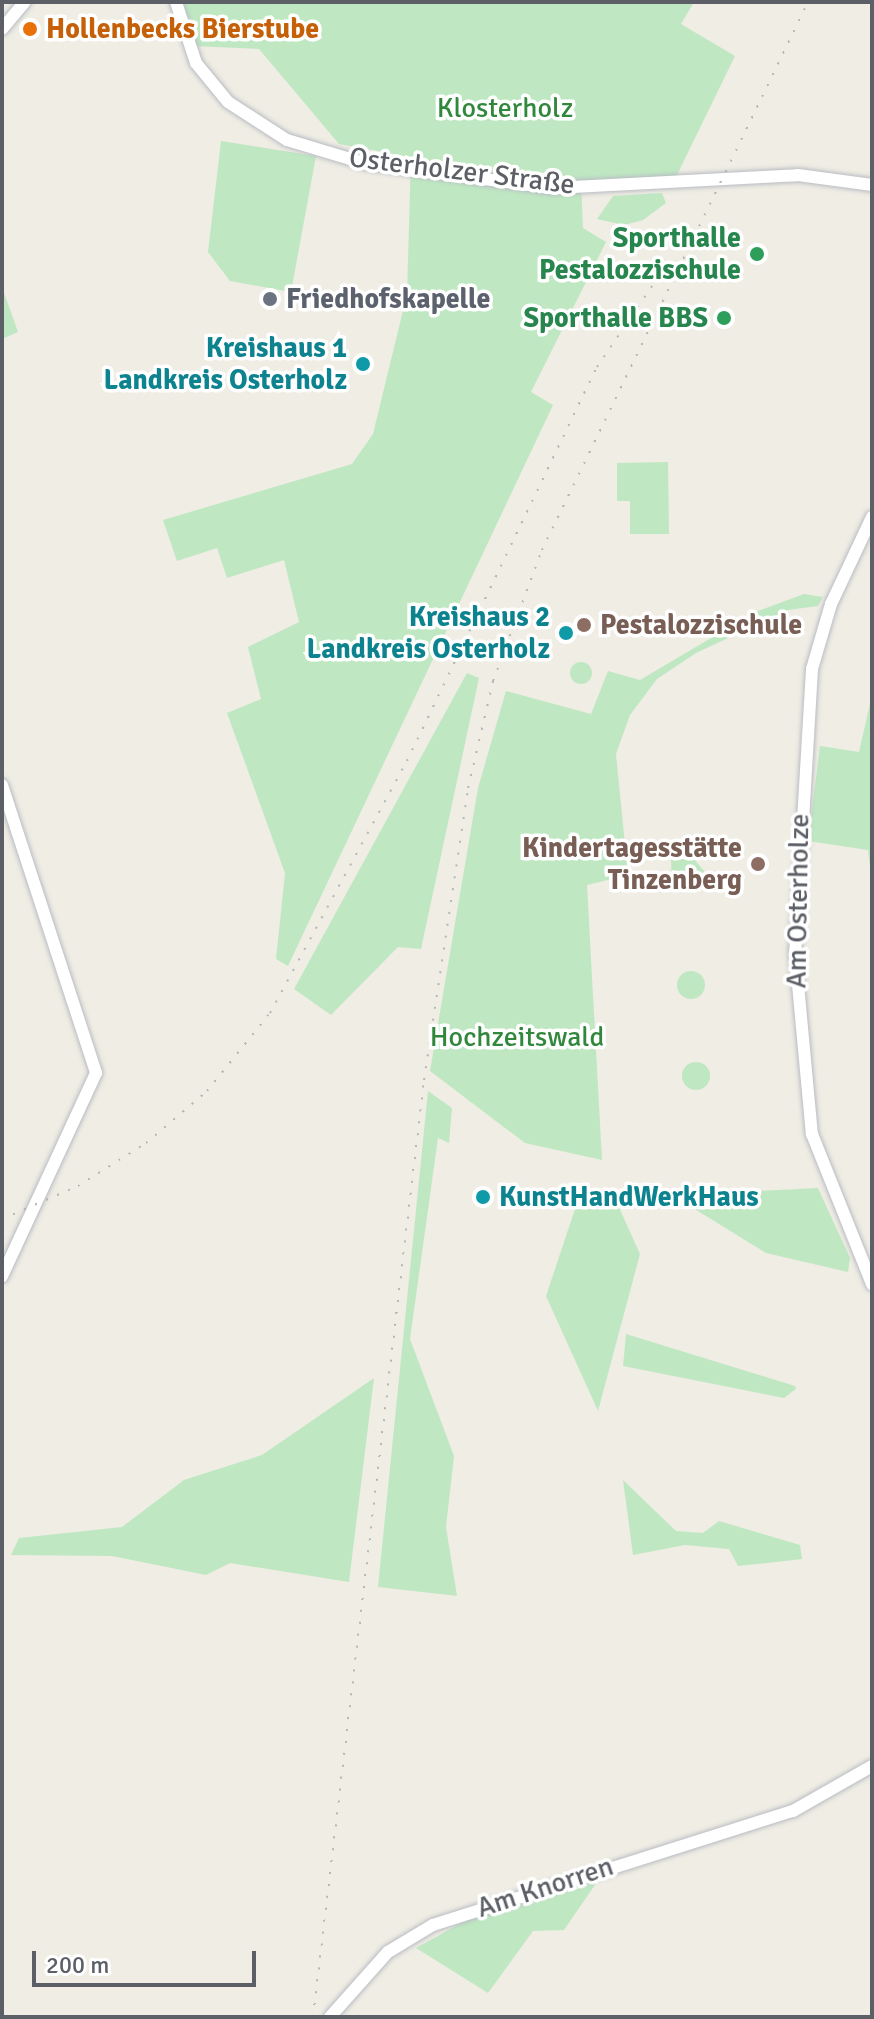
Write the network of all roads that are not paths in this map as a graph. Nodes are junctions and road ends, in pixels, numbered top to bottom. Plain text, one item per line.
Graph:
1 (25, 2) edge
2 (176, 2) edge
3 (2, 29) edge
4 (872, 185) edge
5 (872, 517) edge
6 (2, 785) edge
7 (2, 1276) edge
8 (872, 1284) edge
9 (872, 1766) edge
10 (330, 2017) edge

1 - 3 street
2 - 4 street, Osterholzer Straße
5 - 8 street, Am Osterholze
6 - 7 street
9 - 10 street, Am Knorren

